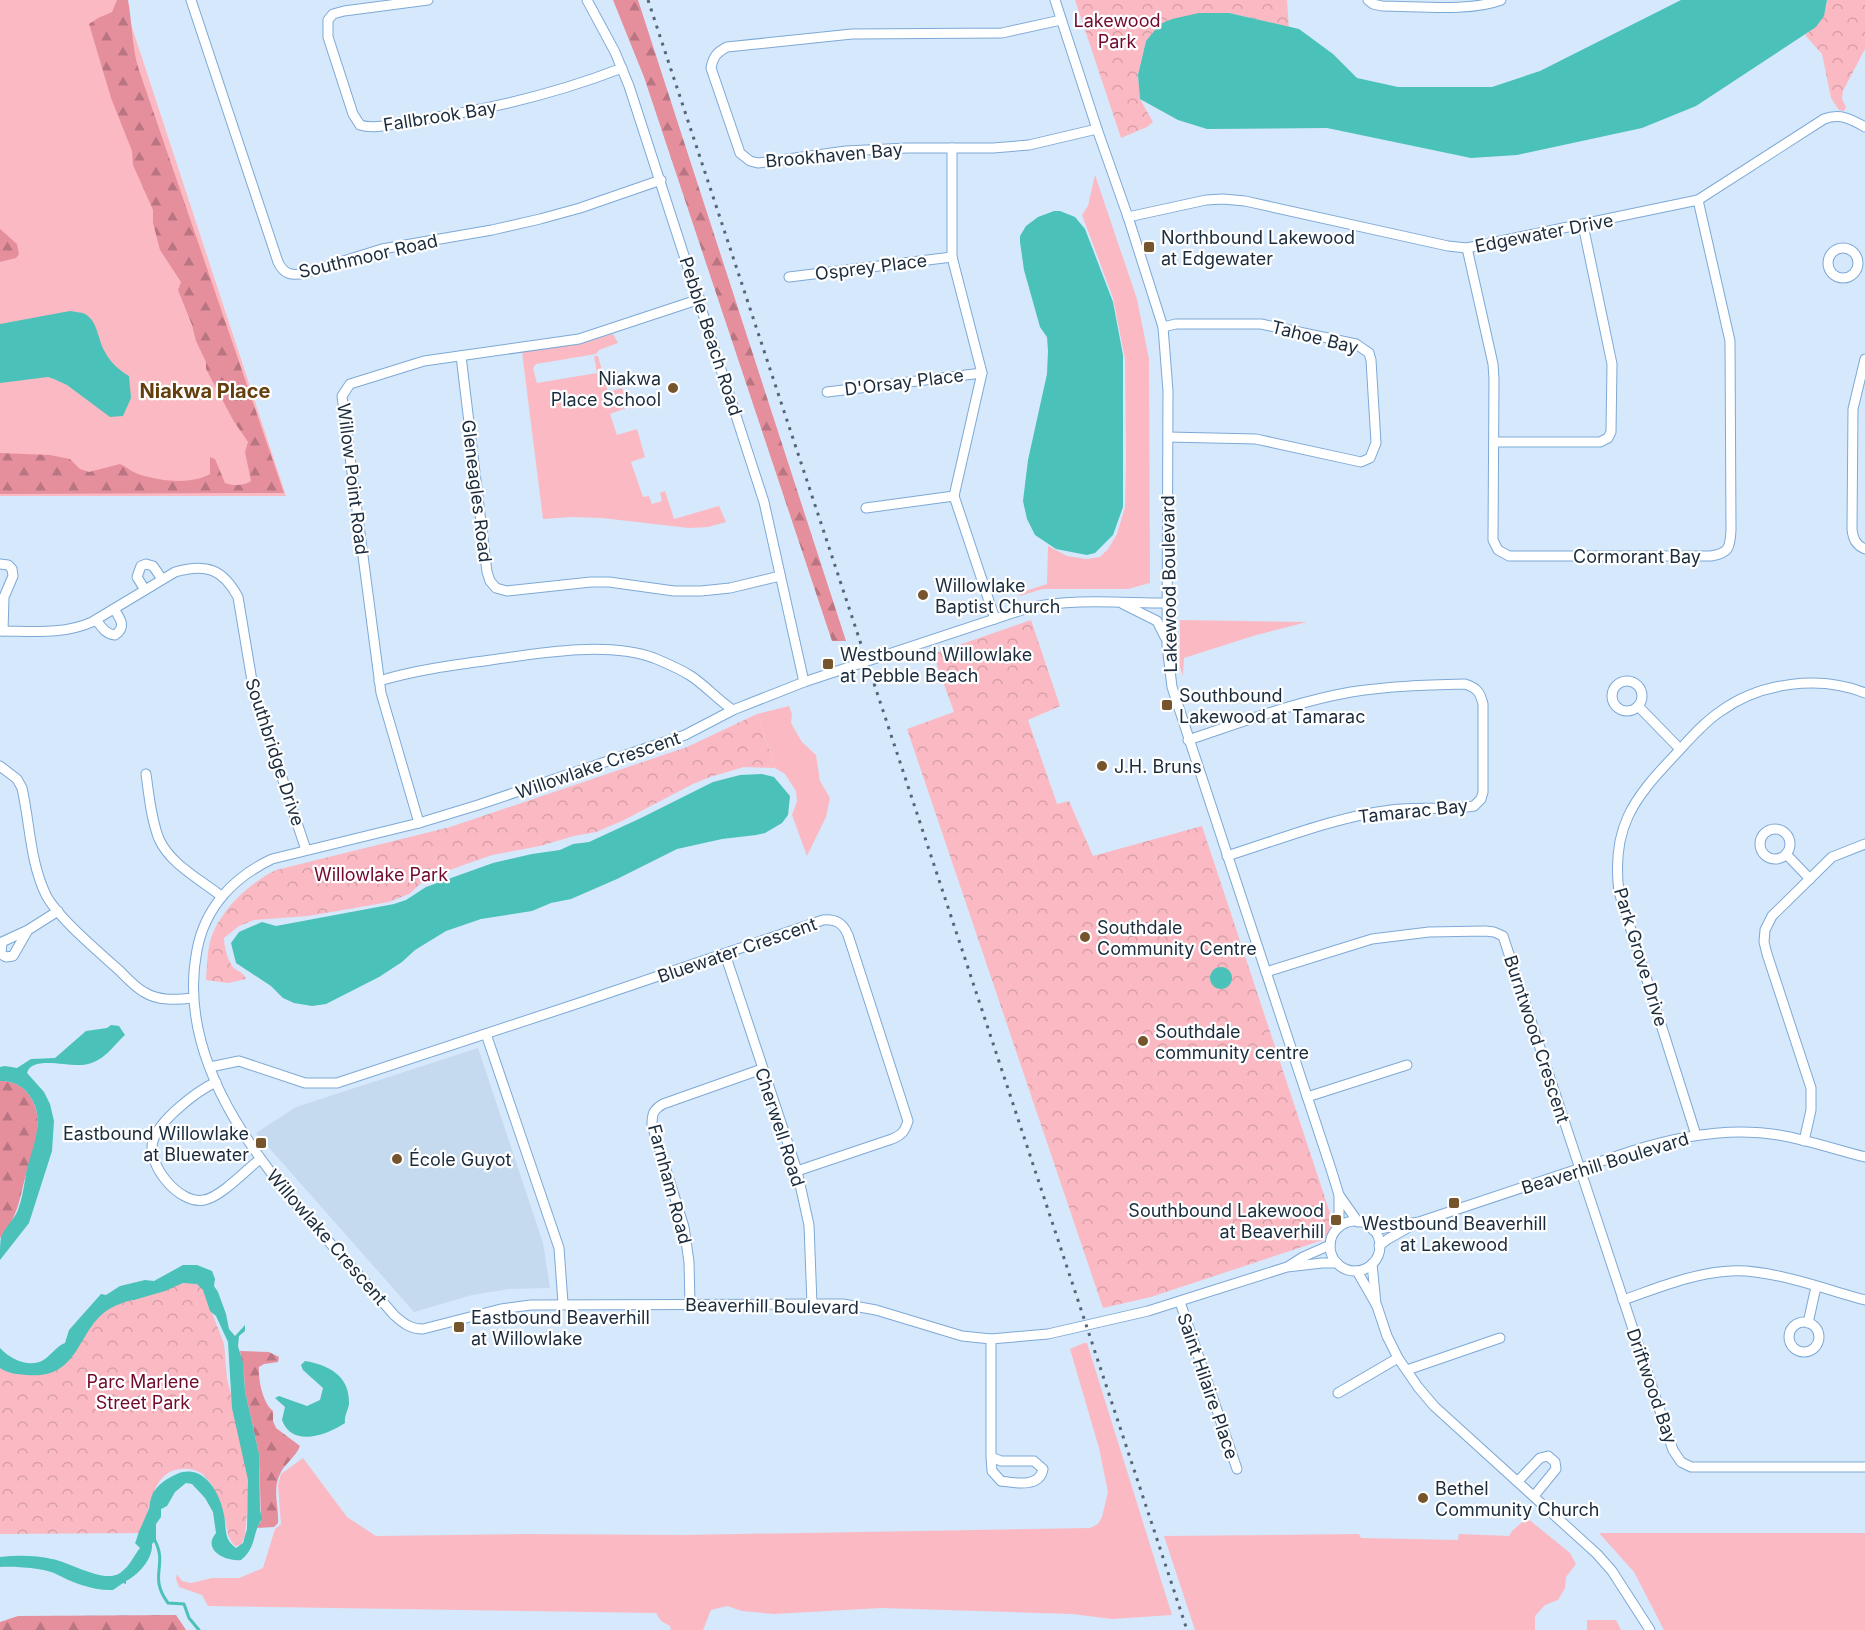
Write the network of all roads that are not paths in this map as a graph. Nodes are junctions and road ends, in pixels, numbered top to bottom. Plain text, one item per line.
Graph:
1 (191, 0) edge
2 (428, 0) edge
3 (587, 0) edge
4 (1055, 0) edge
5 (1368, 0) edge
6 (1501, 0) edge
7 (1061, 20) junction
8 (622, 68) junction
9 (1865, 127) edge
10 (1096, 129) junction
11 (952, 148) junction
12 (661, 180) junction
13 (1698, 200) junction
14 (1128, 217) junction
15 (1583, 225) junction
16 (1467, 248) junction
17 (952, 257) junction
18 (1856, 271) dead end
19 (1865, 276) edge
20 (789, 277) dead end
21 (700, 300) junction
22 (1163, 327) junction
23 (460, 356) junction
24 (1865, 360) edge
25 (982, 373) junction
26 (827, 392) dead end
27 (1167, 437) junction
28 (1495, 442) junction
29 (954, 496) junction
30 (866, 508) dead end
31 (1865, 549) edge
32 (0, 564) edge
33 (780, 576) junction
34 (162, 579) junction
35 (145, 590) junction
36 (2, 593) edge
37 (1120, 603) junction
38 (1167, 603) junction
39 (114, 609) junction
40 (995, 619) junction
41 (96, 620) junction
42 (2, 631) edge
43 (1167, 645) junction
44 (379, 681) junction
45 (804, 682) junction
46 (1865, 693) edge
47 (1638, 706) dead end
48 (733, 710) junction
49 (1188, 740) junction
50 (1680, 749) junction
51 (0, 766) edge
52 (146, 774) dead end
53 (419, 824) junction
54 (1865, 844) edge
55 (306, 850) junction
56 (1786, 854) dead end
57 (1227, 856) junction
58 (1810, 879) junction
59 (221, 896) junction
60 (58, 911) junction
61 (28, 930) dead end
62 (725, 954) junction
63 (1266, 972) junction
64 (193, 999) junction
65 (486, 1034) junction
66 (1407, 1065) dead end
67 (210, 1066) junction
68 (762, 1069) junction
69 (216, 1082) junction
70 (1307, 1097) junction
71 (1696, 1135) junction
72 (1804, 1141) junction
73 (1865, 1157) edge
74 (260, 1159) junction
75 (1580, 1168) junction
76 (797, 1171) junction
77 (1339, 1195) junction
78 (1358, 1222) junction
79 (1419, 1222) junction
80 (1340, 1227) junction
81 (1373, 1230) junction
82 (1330, 1245) junction
83 (1379, 1246) junction
84 (1337, 1263) junction
85 (1372, 1263) junction
86 (1287, 1267) junction
87 (1357, 1271) junction
88 (1816, 1287) junction
89 (1623, 1300) junction
90 (1865, 1300) edge
91 (1180, 1302) junction
92 (563, 1303) junction
93 (690, 1303) junction
94 (812, 1304) junction
95 (1377, 1306) junction
96 (394, 1315) joint
97 (1808, 1323) dead end
98 (1500, 1338) dead end
99 (991, 1339) junction
100 (1398, 1358) junction
101 (1407, 1370) junction
102 (1338, 1393) dead end
103 (991, 1457) junction
104 (1865, 1467) edge
105 (1237, 1469) dead end
106 (1518, 1481) junction
107 (1534, 1496) junction
108 (1634, 1605) junction
109 (1641, 1630) edge
110 (1650, 1630) edge

1 - 12 street, Southmoor Road
2 - 8 street, Fallbrook Bay
3 - 8 street, Pebble Beach Road
4 - 7 street, Lakewood Boulevard
5 - 6 street
7 - 10 street, Lakewood Boulevard
7 - 11 street, Brookhaven Bay
8 - 12 street, Pebble Beach Road
9 - 13 street, Edgewater Drive
10 - 11 street, Brookhaven Bay
10 - 14 street, Lakewood Boulevard
11 - 17 street
12 - 21 street, Pebble Beach Road
13 - 15 street, Edgewater Drive
13 - 28 street, Cormorant Bay
14 - 16 street, Edgewater Drive
14 - 22 street, Lakewood Boulevard
15 - 16 street, Edgewater Drive
15 - 28 street
16 - 28 street, Cormorant Bay
17 - 20 street, Osprey Place
17 - 25 street
18 - 19 street
21 - 23 street, Willow Point Road
21 - 33 street, Pebble Beach Road
22 - 27 street, Lakewood Boulevard
22 - 27 street, Tahoe Bay
23 - 33 street, Gleneagles Road
23 - 44 street, Willow Point Road
24 - 31 street
25 - 26 street, D'Orsay Place
25 - 29 street
27 - 38 street, Lakewood Boulevard
29 - 30 street
29 - 40 street
32 - 36 street
33 - 45 street, Pebble Beach Road
34 - 35 street, Southbridge Drive
34 - 35 street
34 - 55 street, Southbridge Drive
35 - 39 street, Southbridge Drive
36 - 42 street
37 - 38 street, Willowlake Crescent
37 - 40 street, Willowlake Crescent
37 - 43 street
38 - 43 street, Lakewood Boulevard
39 - 41 street, Southbridge Drive
39 - 41 street
40 - 45 street, Willowlake Crescent
41 - 42 street, Southbridge Drive
43 - 49 street, Lakewood Boulevard
44 - 48 street
44 - 53 street, Willow Point Road
45 - 48 street, Willowlake Crescent
46 - 50 street, Park Grove Drive
47 - 50 street
48 - 53 street, Willowlake Crescent
49 - 57 street, Lakewood Boulevard
49 - 57 street, Tamarac Bay
50 - 71 street, Park Grove Drive
51 - 60 street
52 - 59 street
53 - 55 street, Willowlake Crescent
54 - 58 street
55 - 59 street, Willowlake Crescent
56 - 58 street
57 - 63 street, Lakewood Boulevard
58 - 72 street
59 - 64 street, Willowlake Crescent
60 - 61 street
60 - 64 street
62 - 65 street, Bluewater Crescent
62 - 68 street, Cherwell Road
62 - 76 street, Bluewater Crescent
63 - 70 street, Lakewood Boulevard
63 - 75 street, Burntwood Crescent
64 - 67 street, Willowlake Crescent
65 - 67 street, Bluewater Crescent
65 - 92 street
66 - 70 street
67 - 69 street, Willowlake Crescent
68 - 76 street, Cherwell Road
68 - 93 street, Farnham Road
69 - 74 street, Willowlake Crescent
69 - 74 street, Willowlake Crescent
70 - 77 street, Lakewood Boulevard
71 - 72 street, Beaverhill Boulevard
71 - 75 street, Beaverhill Boulevard
72 - 73 street, Beaverhill Boulevard
74 - 96 street, Willowlake Crescent
75 - 79 street, Beaverhill Boulevard
75 - 89 street, Driftwood Bay
76 - 94 street, Cherwell Road
77 - 78 street, Lakewood Boulevard
77 - 80 street, Lakewood Boulevard
78 - 80 street
78 - 81 street
79 - 81 street, Beaverhill Boulevard
79 - 83 street, Beaverhill Boulevard
80 - 82 street
81 - 83 street
82 - 84 street
82 - 86 street, Beaverhill Boulevard
83 - 85 street
84 - 86 street, Beaverhill Boulevard
84 - 87 street
85 - 87 street
85 - 95 street
86 - 91 street, Beaverhill Boulevard
87 - 95 street
88 - 89 street
88 - 90 street
88 - 97 street
89 - 104 street, Driftwood Bay
91 - 99 street, Beaverhill Boulevard
91 - 105 street, Saint Hilaire Place
92 - 93 street, Beaverhill Boulevard
92 - 96 street, Beaverhill Boulevard
93 - 94 street, Beaverhill Boulevard
94 - 99 street, Beaverhill Boulevard
95 - 100 street
98 - 101 street
99 - 103 street
100 - 101 street
100 - 102 street
101 - 106 street
103 - 103 street
106 - 107 street
106 - 107 street
107 - 108 street
108 - 109 street
108 - 110 street

